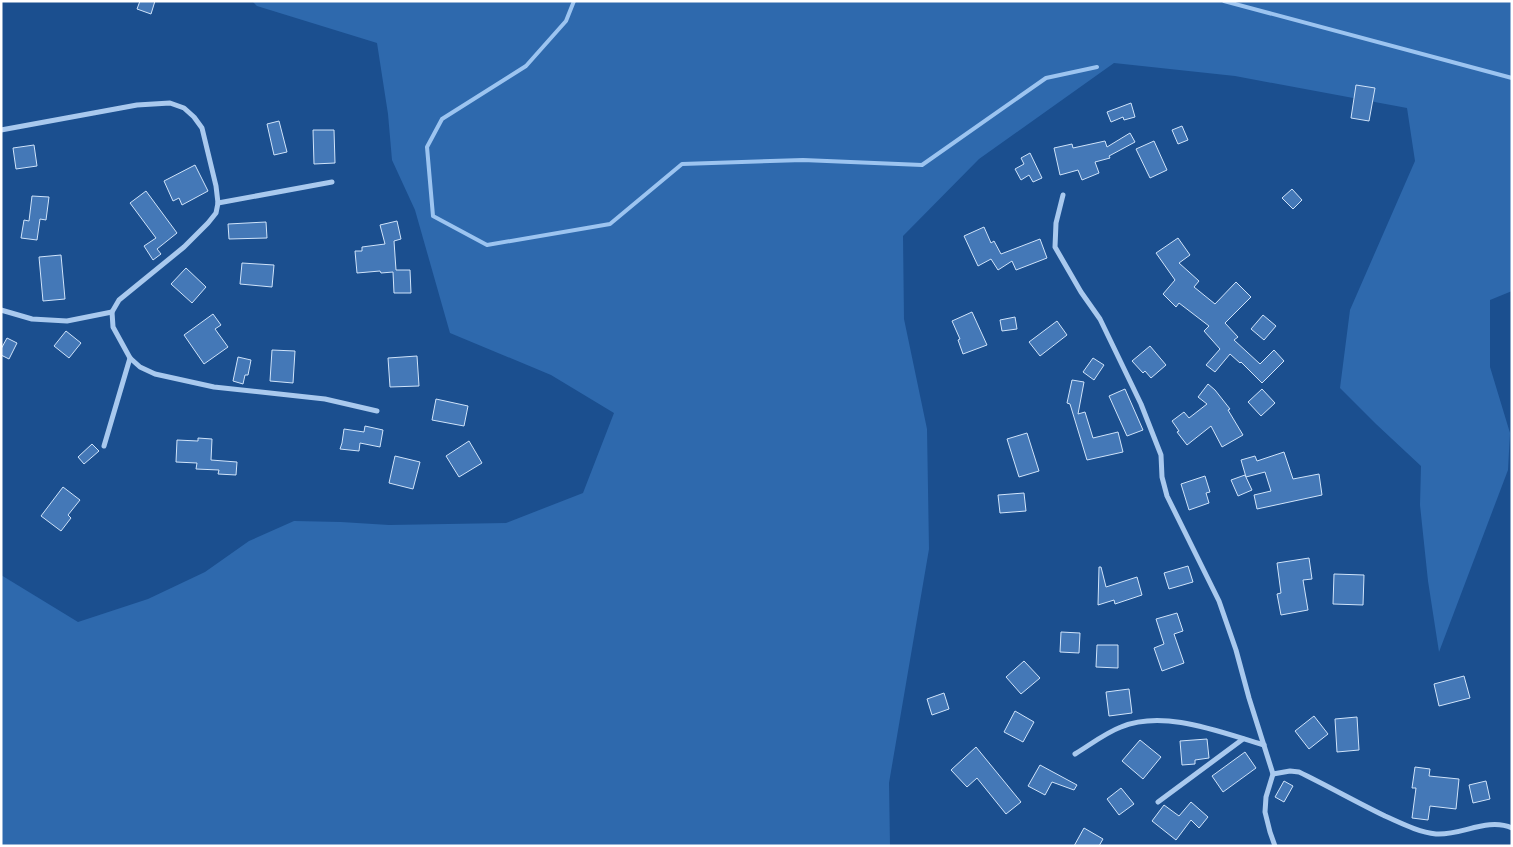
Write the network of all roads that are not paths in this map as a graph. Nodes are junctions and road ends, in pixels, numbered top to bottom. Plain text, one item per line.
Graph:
1 (1, 130) edge
2 (332, 182) dead end
3 (1063, 195) dead end
4 (218, 203) junction
5 (1, 310) edge
6 (112, 312) junction
7 (130, 358) junction
8 (377, 411) dead end
9 (104, 446) dead end
10 (1243, 739) junction
11 (1264, 745) junction
12 (1075, 754) dead end
13 (1273, 774) junction
14 (1158, 802) dead end
15 (1512, 828) edge
16 (1275, 846) edge

1 - 4 street
2 - 4 street
3 - 11 street
4 - 6 street
5 - 6 street
6 - 7 street
7 - 8 street
7 - 9 street
10 - 11 street
10 - 12 street
10 - 14 street
11 - 13 street
13 - 15 street
13 - 16 street

